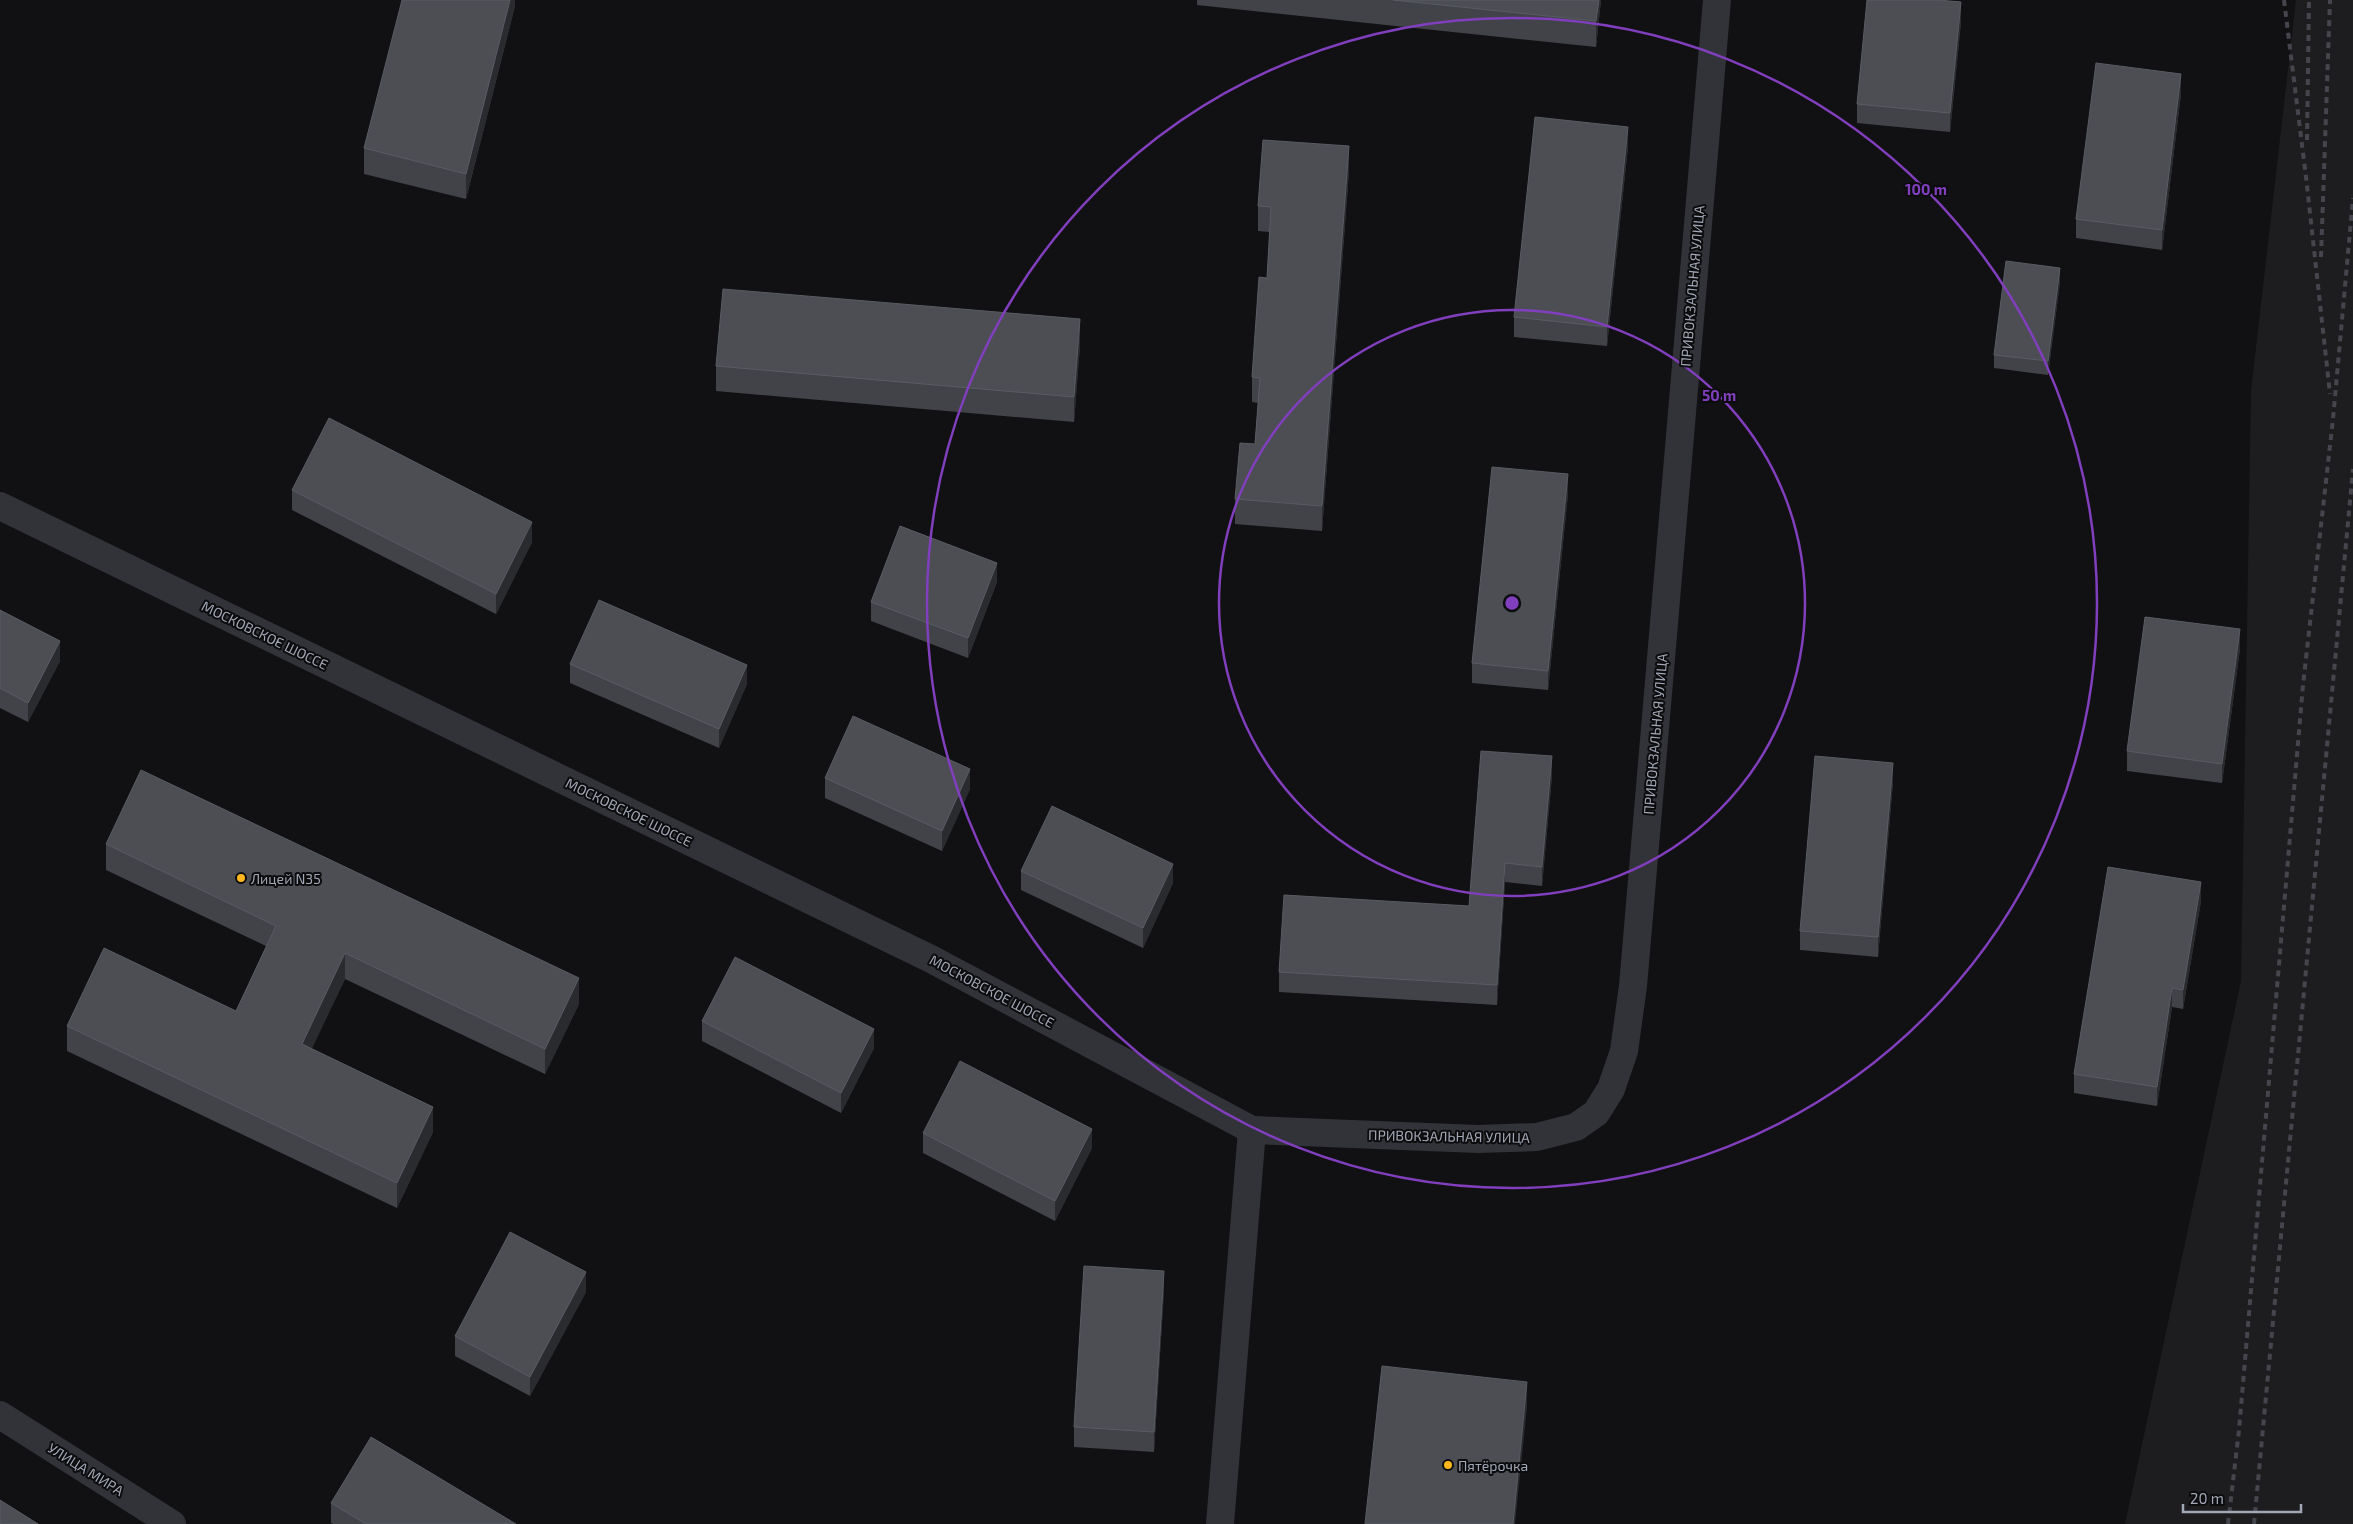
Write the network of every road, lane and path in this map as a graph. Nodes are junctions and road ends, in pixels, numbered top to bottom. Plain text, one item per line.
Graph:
1 (1717, 0) edge
2 (0, 506) edge
3 (1252, 1130) junction
4 (0, 1415) edge
5 (172, 1524) edge
6 (1220, 1524) edge

1 - 3 street, ПРИВОКЗАЛЬНАЯ УЛИЦА
2 - 3 street, МОСКОВСКОЕ ШОССЕ
3 - 6 street
4 - 5 street, УЛИЦА МИРА

